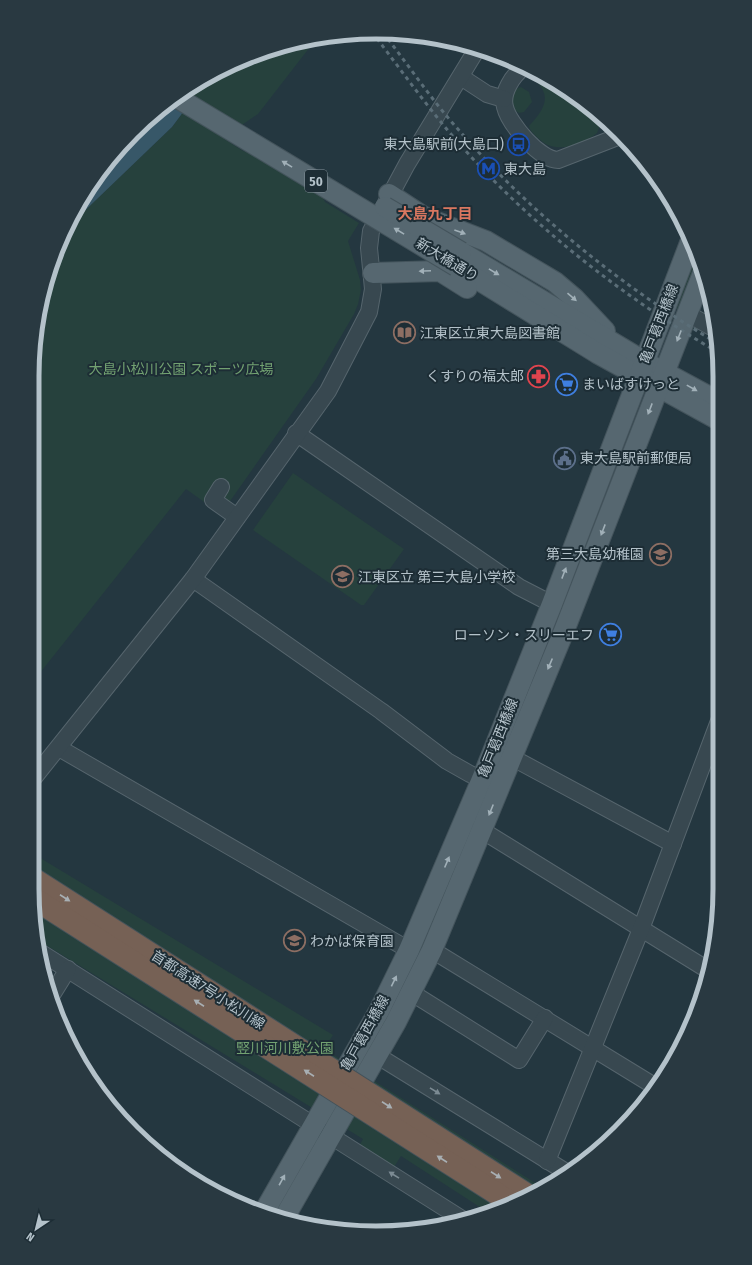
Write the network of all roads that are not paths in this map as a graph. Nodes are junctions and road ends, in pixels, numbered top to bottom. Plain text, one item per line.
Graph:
1 (474, 54) edge
2 (519, 71) edge
3 (461, 77) junction
4 (195, 92) edge
5 (504, 99) junction
6 (182, 101) edge
7 (606, 130) edge
8 (614, 138) edge
9 (590, 148) junction
10 (390, 194) junction
11 (688, 249) edge
12 (458, 259) junction
13 (373, 273) junction
14 (700, 282) edge
15 (688, 314) junction
16 (709, 326) edge
17 (616, 344) junction
18 (597, 353) junction
19 (642, 369) junction
20 (662, 380) junction
21 (713, 400) edge
22 (713, 416) edge
23 (296, 433) junction
24 (221, 487) dead end
25 (238, 517) junction
26 (193, 579) junction
27 (552, 604) junction
28 (713, 736) edge
29 (59, 748) junction
30 (511, 757) junction
31 (39, 772) edge
32 (482, 779) junction
33 (500, 787) junction
34 (483, 831) junction
35 (673, 844) junction
36 (39, 882) edge
37 (40, 902) edge
38 (641, 929) junction
39 (409, 950) junction
40 (432, 950) junction
41 (45, 955) edge
42 (704, 968) edge
43 (68, 969) junction
44 (55, 990) edge
45 (412, 993) junction
46 (545, 1018) junction
47 (593, 1048) junction
48 (378, 1056) junction
49 (651, 1084) edge
50 (314, 1124) junction
51 (331, 1135) junction
52 (547, 1161) junction
53 (562, 1170) edge
54 (523, 1192) edge
55 (506, 1200) edge
56 (267, 1207) edge
57 (286, 1214) edge
58 (458, 1216) edge

1 - 3 street
2 - 5 street
3 - 5 street
3 - 10 street
4 - 12 main road, 新大橋通り / 50, bridge
5 - 9 street
12 -> 6 main road, 新大橋通り / 50, bridge
7 - 9 street
8 - 9 street
10 - 13 street
10 -> 17 main road
11 - 19 main road, 亀戸葛西橋線
12 -> 17 main road, 新大橋通り / 50
12 - 18 main road, 新大橋通り / 50
18 -> 13 main road
13 - 23 street
14 - 15 main road, 亀戸葛西橋線
15 - 16 street
15 -> 20 main road, 亀戸葛西橋線
17 - 19 main road, 新大橋通り / 50
18 - 19 main road, 新大橋通り / 50
19 - 20 main road, 新大橋通り / 50
27 -> 19 main road, 亀戸葛西橋線
20 -> 21 main road, 新大橋通り / 50
20 - 22 main road, 新大橋通り / 50
20 -> 30 main road, 亀戸葛西橋線
23 - 25 street
23 - 27 street
24 - 25 street
25 - 26 street
26 - 29 street
26 - 32 street
27 - 32 main road, 亀戸葛西橋線
28 - 35 street
29 - 31 street
29 - 39 street
30 - 33 main road, 亀戸葛西橋線
30 - 35 street
32 - 33 street
39 -> 32 main road, 亀戸葛西橋線
33 -> 34 main road, 亀戸葛西橋線
34 - 38 street
34 - 40 main road, 亀戸葛西橋線
35 - 38 street
36 -> 54 highway, 首都高速7号小松川線, bridge
55 -> 37 highway, 首都高速7号小松川線, bridge
38 - 42 street
38 - 47 street
50 -> 39 main road, 亀戸葛西橋線
40 - 45 main road, 亀戸葛西橋線
40 - 46 street
41 - 43 street
43 - 44 street
43 - 50 street
45 - 46 street
45 - 48 main road, 亀戸葛西橋線
46 - 47 street
47 - 49 street
47 - 52 street
48 - 51 main road, 亀戸葛西橋線
48 -> 52 street
50 - 51 street
56 -> 50 main road, 亀戸葛西橋線
51 - 57 main road, 亀戸葛西橋線
58 -> 51 street
52 - 53 street

